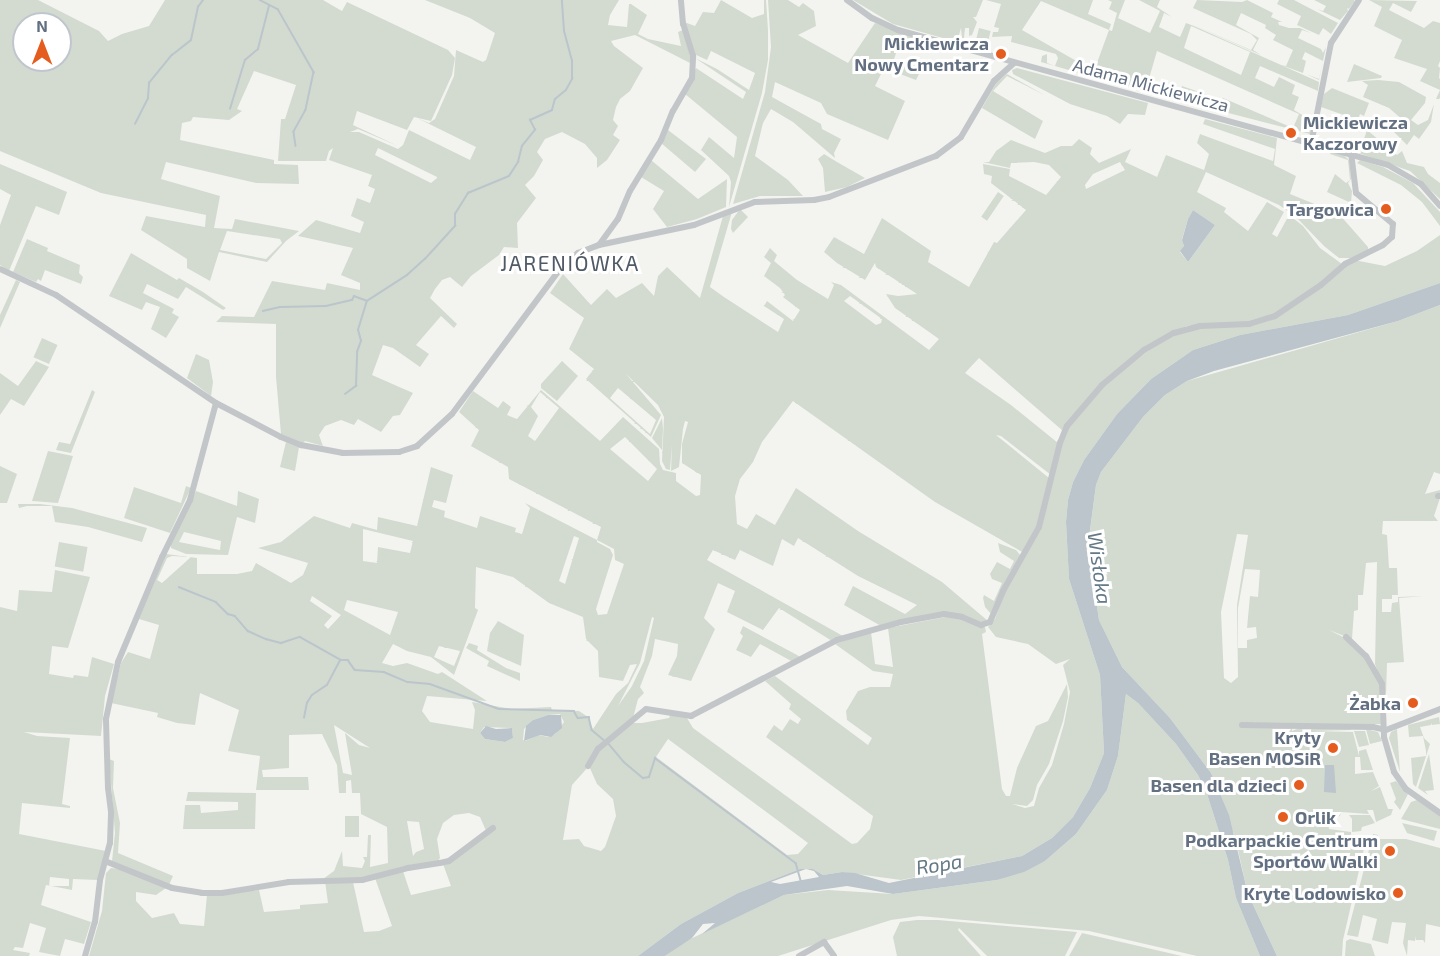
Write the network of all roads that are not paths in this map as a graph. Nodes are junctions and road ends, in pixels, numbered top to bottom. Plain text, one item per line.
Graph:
1 (681, 0) edge
2 (847, 0) edge
3 (1359, 0) edge
4 (1014, 63) junction
5 (1311, 144) junction
6 (1351, 155) junction
7 (1440, 206) edge
8 (599, 245) junction
9 (0, 269) edge
10 (216, 403) junction
11 (1346, 637) dead end
12 (1440, 709) edge
13 (1242, 725) dead end
14 (1386, 730) junction
15 (588, 766) dead end
16 (1440, 813) edge
17 (493, 828) dead end
18 (105, 861) junction
19 (85, 956) edge
20 (799, 956) edge
21 (834, 956) edge

1 - 8 street
2 - 4 street, Adama Mickiewicza
3 - 5 street
4 - 5 street, Adama Mickiewicza
4 - 8 street
5 - 6 street, Adama Mickiewicza
6 - 7 street, Adama Mickiewicza
6 - 15 street
8 - 10 street
9 - 10 street
10 - 18 street
11 - 14 street
12 - 14 street
13 - 14 street
14 - 16 street
17 - 18 street
18 - 19 street
20 - 21 street

